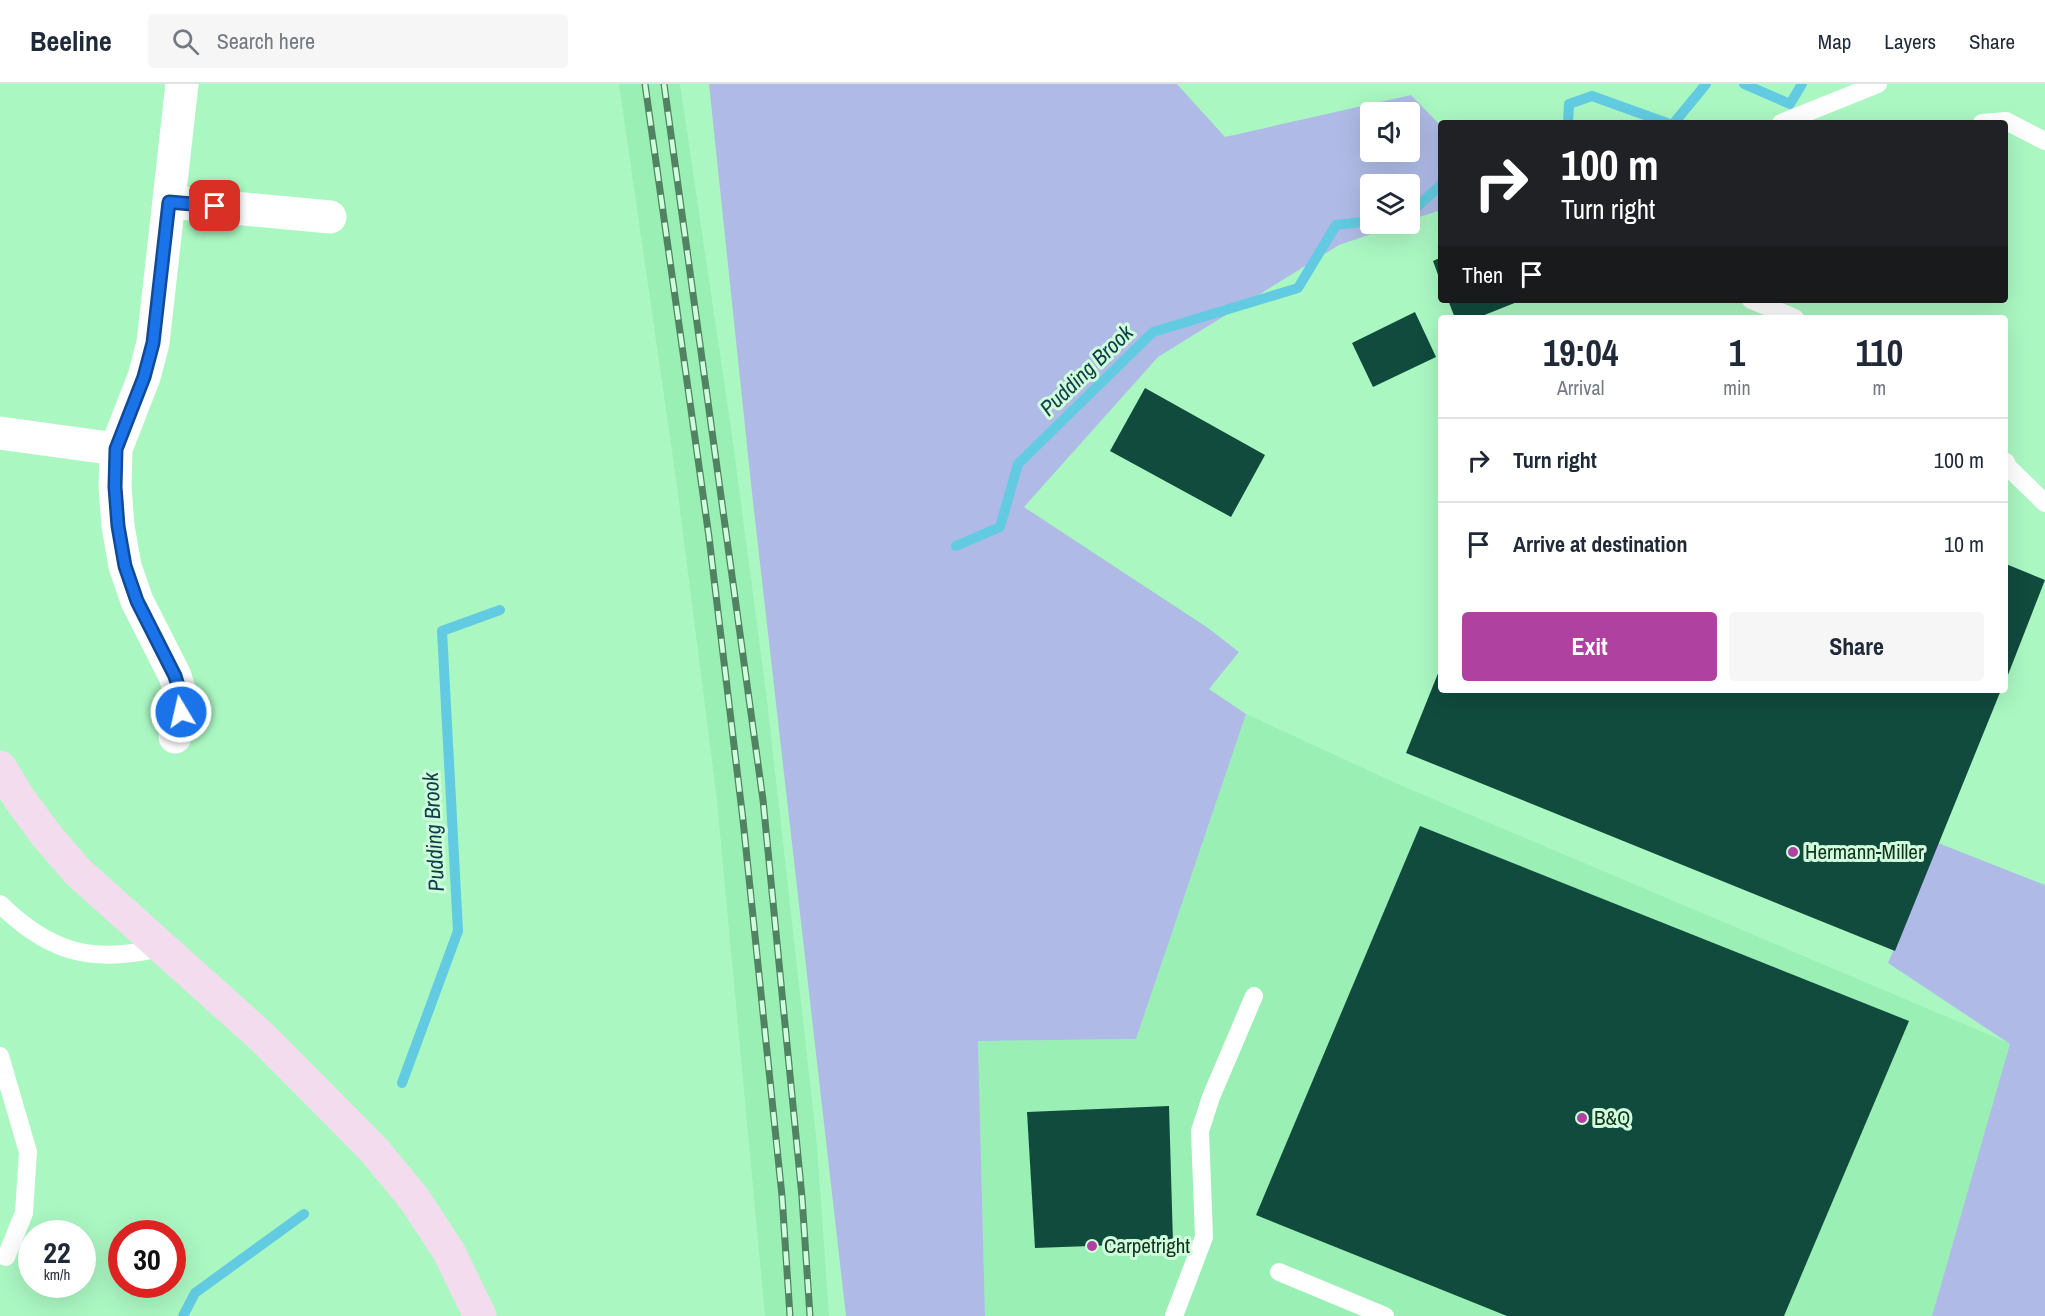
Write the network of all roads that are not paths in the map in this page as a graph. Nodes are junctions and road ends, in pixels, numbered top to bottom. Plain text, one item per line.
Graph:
1 (182, 84) edge
2 (1878, 84) edge
3 (1788, 120) edge
4 (2008, 123) edge
5 (2045, 141) edge
6 (169, 202) junction
7 (330, 217) dead end
8 (1758, 303) edge
9 (1788, 315) edge
10 (0, 433) edge
11 (116, 449) junction
12 (2008, 467) edge
13 (2045, 502) edge
14 (175, 737) dead end
15 (0, 767) edge
16 (0, 904) edge
17 (160, 948) junction
18 (1254, 996) dead end
19 (0, 1056) edge
20 (6, 1257) dead end
21 (1279, 1272) dead end
22 (480, 1316) edge
23 (1174, 1316) edge
24 (1385, 1316) edge

1 - 6 street
2 - 3 lane
4 - 5 lane
6 - 7 street
6 - 11 street
8 - 9 lane
10 - 11 street
11 - 14 street
12 - 13 lane
15 - 17 main road
16 - 17 lane
17 - 22 main road
18 - 23 lane
19 - 20 lane
21 - 24 lane

